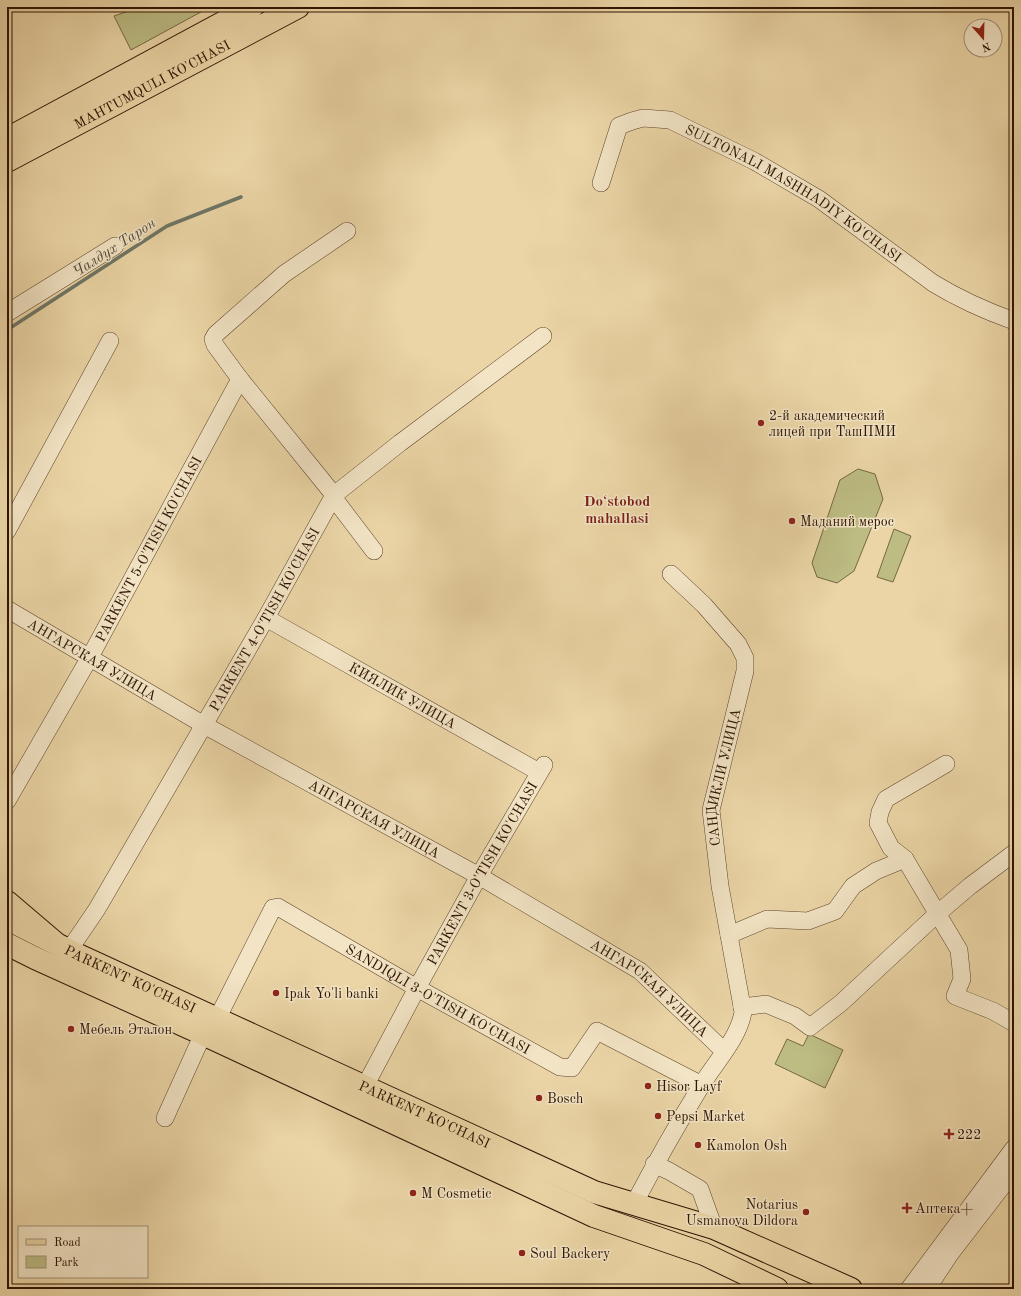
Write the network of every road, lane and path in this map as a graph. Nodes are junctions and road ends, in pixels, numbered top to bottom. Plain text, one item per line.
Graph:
1 (252, 7) edge
2 (298, 7) edge
3 (7, 139) edge
4 (7, 161) edge
5 (601, 183) dead end
6 (347, 231) dead end
7 (115, 246) dead end
8 (7, 313) edge
9 (1014, 321) edge
10 (543, 336) dead end
11 (110, 341) dead end
12 (240, 379) junction
13 (334, 496) junction
14 (7, 531) edge
15 (374, 552) dead end
16 (671, 574) dead end
17 (7, 609) edge
18 (266, 618) junction
19 (90, 657) junction
20 (204, 725) junction
21 (946, 764) dead end
22 (542, 769) joint
23 (7, 801) edge
24 (1014, 853) edge
25 (905, 859) junction
26 (479, 876) junction
27 (7, 902) edge
28 (938, 914) junction
29 (7, 918) edge
30 (729, 935) junction
31 (9, 947) edge
32 (60, 953) junction
33 (417, 988) junction
34 (742, 1007) junction
35 (1014, 1023) edge
36 (210, 1027) junction
37 (724, 1051) junction
38 (702, 1085) junction
39 (364, 1088) junction
40 (165, 1118) dead end
41 (1014, 1148) edge
42 (654, 1164) junction
43 (1014, 1171) edge
44 (634, 1204) junction
45 (714, 1228) junction
46 (777, 1289) edge
47 (851, 1289) edge
48 (909, 1289) edge
49 (927, 1289) edge

1 - 3 main road, MAHTUMQULI KO'CHASI
2 - 4 main road, MAHTUMQULI KO'CHASI
5 - 9 street, SULTONALI MASHHADIY KO'CHASI
6 - 12 street
7 - 8 street
10 - 13 street, PARKENT 4-O'TISH KO'CHASI
11 - 14 street
12 - 13 street
12 - 19 street, PARKENT 5-O'TISH KO'CHASI
13 - 15 street
13 - 18 street, PARKENT 4-O'TISH KO'CHASI
16 - 30 street, САНДИКЛИ УЛИЦА
17 - 19 street, АНГАРСКАЯ УЛИЦА
18 - 20 street, PARKENT 4-O'TISH KO'CHASI
18 - 22 street, КИЯЛИК УЛИЦА
19 - 20 street, АНГАРСКАЯ УЛИЦА
19 - 23 street, PARKENT 5-O'TISH KO'CHASI
20 - 26 street, АНГАРСКАЯ УЛИЦА
20 - 32 street, PARKENT 4-O'TISH KO'CHASI
21 - 25 street
22 - 26 street, PARKENT 3-O'TISH KO'CHASI
24 - 28 street
25 - 28 street
25 - 30 street
26 - 33 street, PARKENT 3-O'TISH KO'CHASI
26 - 37 street, АНГАРСКАЯ УЛИЦА
27 - 32 main road
28 - 34 street
28 - 35 street
29 - 32 main road, PARKENT KO'CHASI
30 - 34 street, САНДИКЛИ УЛИЦА
31 - 32 main road, PARKENT KO'CHASI
32 - 36 main road, PARKENT KO'CHASI
33 - 36 street, SANDIQLI 3-O'TISH KO'CHASI
33 - 38 street, SANDIQLI 3-O'TISH KO'CHASI
33 - 39 street, PARKENT 3-O'TISH KO'CHASI
34 - 37 street, САНДИКЛИ УЛИЦА
36 - 39 main road, PARKENT KO'CHASI
36 - 40 street
36 - 46 main road, PARKENT KO'CHASI
37 - 38 street, САНДИКЛИ УЛИЦА
38 - 42 street, САНДИКЛИ УЛИЦА
39 - 44 main road, PARKENT KO'CHASI
41 - 48 street
42 - 44 street, САНДИКЛИ УЛИЦА
42 - 45 street
43 - 49 street
44 - 45 main road, PARKENT KO'CHASI
45 - 47 main road, PARKENT KO'CHASI

